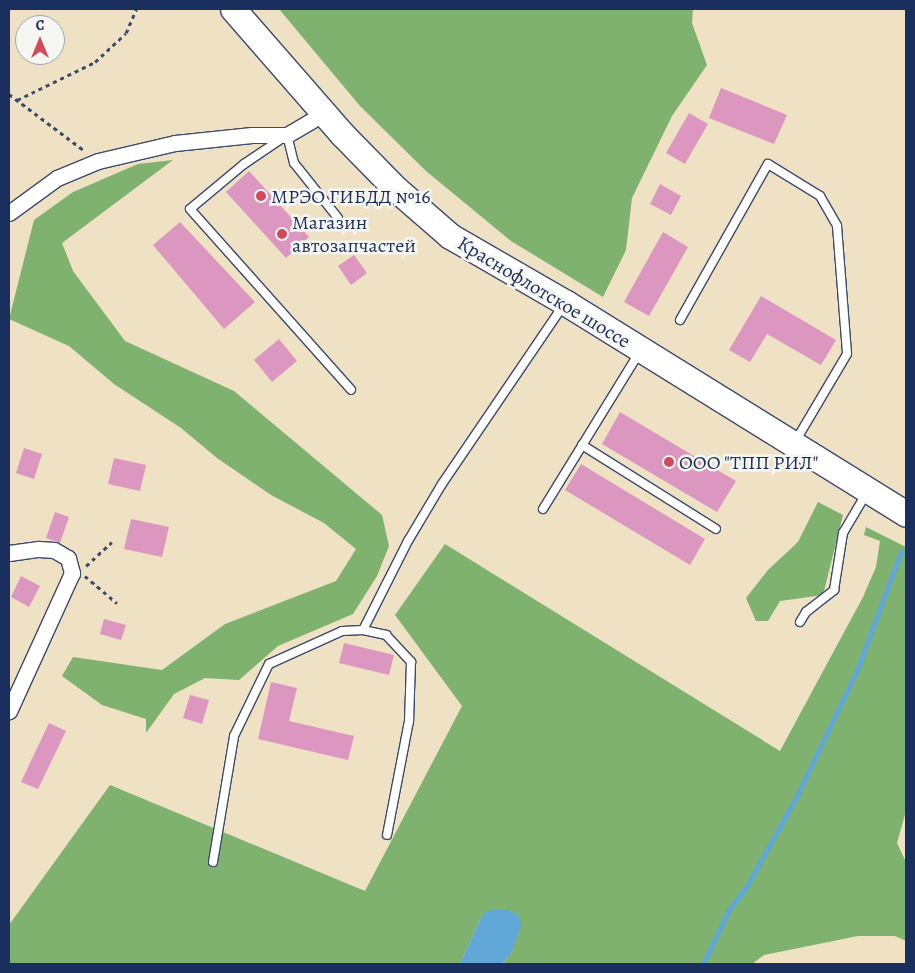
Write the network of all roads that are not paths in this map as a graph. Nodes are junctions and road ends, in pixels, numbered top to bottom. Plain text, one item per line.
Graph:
1 (233, 9) edge
2 (323, 114) junction
3 (287, 135) junction
4 (9, 213) edge
5 (338, 218) dead end
6 (566, 303) junction
7 (680, 320) dead end
8 (640, 350) junction
9 (351, 390) dead end
10 (582, 446) junction
11 (793, 446) junction
12 (867, 492) junction
13 (544, 510) dead end
14 (906, 514) edge
15 (716, 529) dead end
16 (9, 553) edge
17 (800, 622) dead end
18 (363, 630) junction
19 (9, 711) edge
20 (387, 835) dead end
21 (213, 862) dead end

1 - 2 main road, Краснофлотское шоссе
2 - 3 street
2 - 6 main road, Краснофлотское шоссе
3 - 4 street
3 - 5 lane
3 - 9 lane
6 - 8 main road, Краснофлотское шоссе
6 - 18 lane
7 - 11 lane
8 - 10 lane
8 - 11 main road, Краснофлотское шоссе
10 - 13 lane
10 - 15 lane
11 - 12 main road, Краснофлотское шоссе
12 - 14 main road, Краснофлотское шоссе
12 - 17 lane
16 - 19 street
18 - 20 lane
18 - 21 lane

